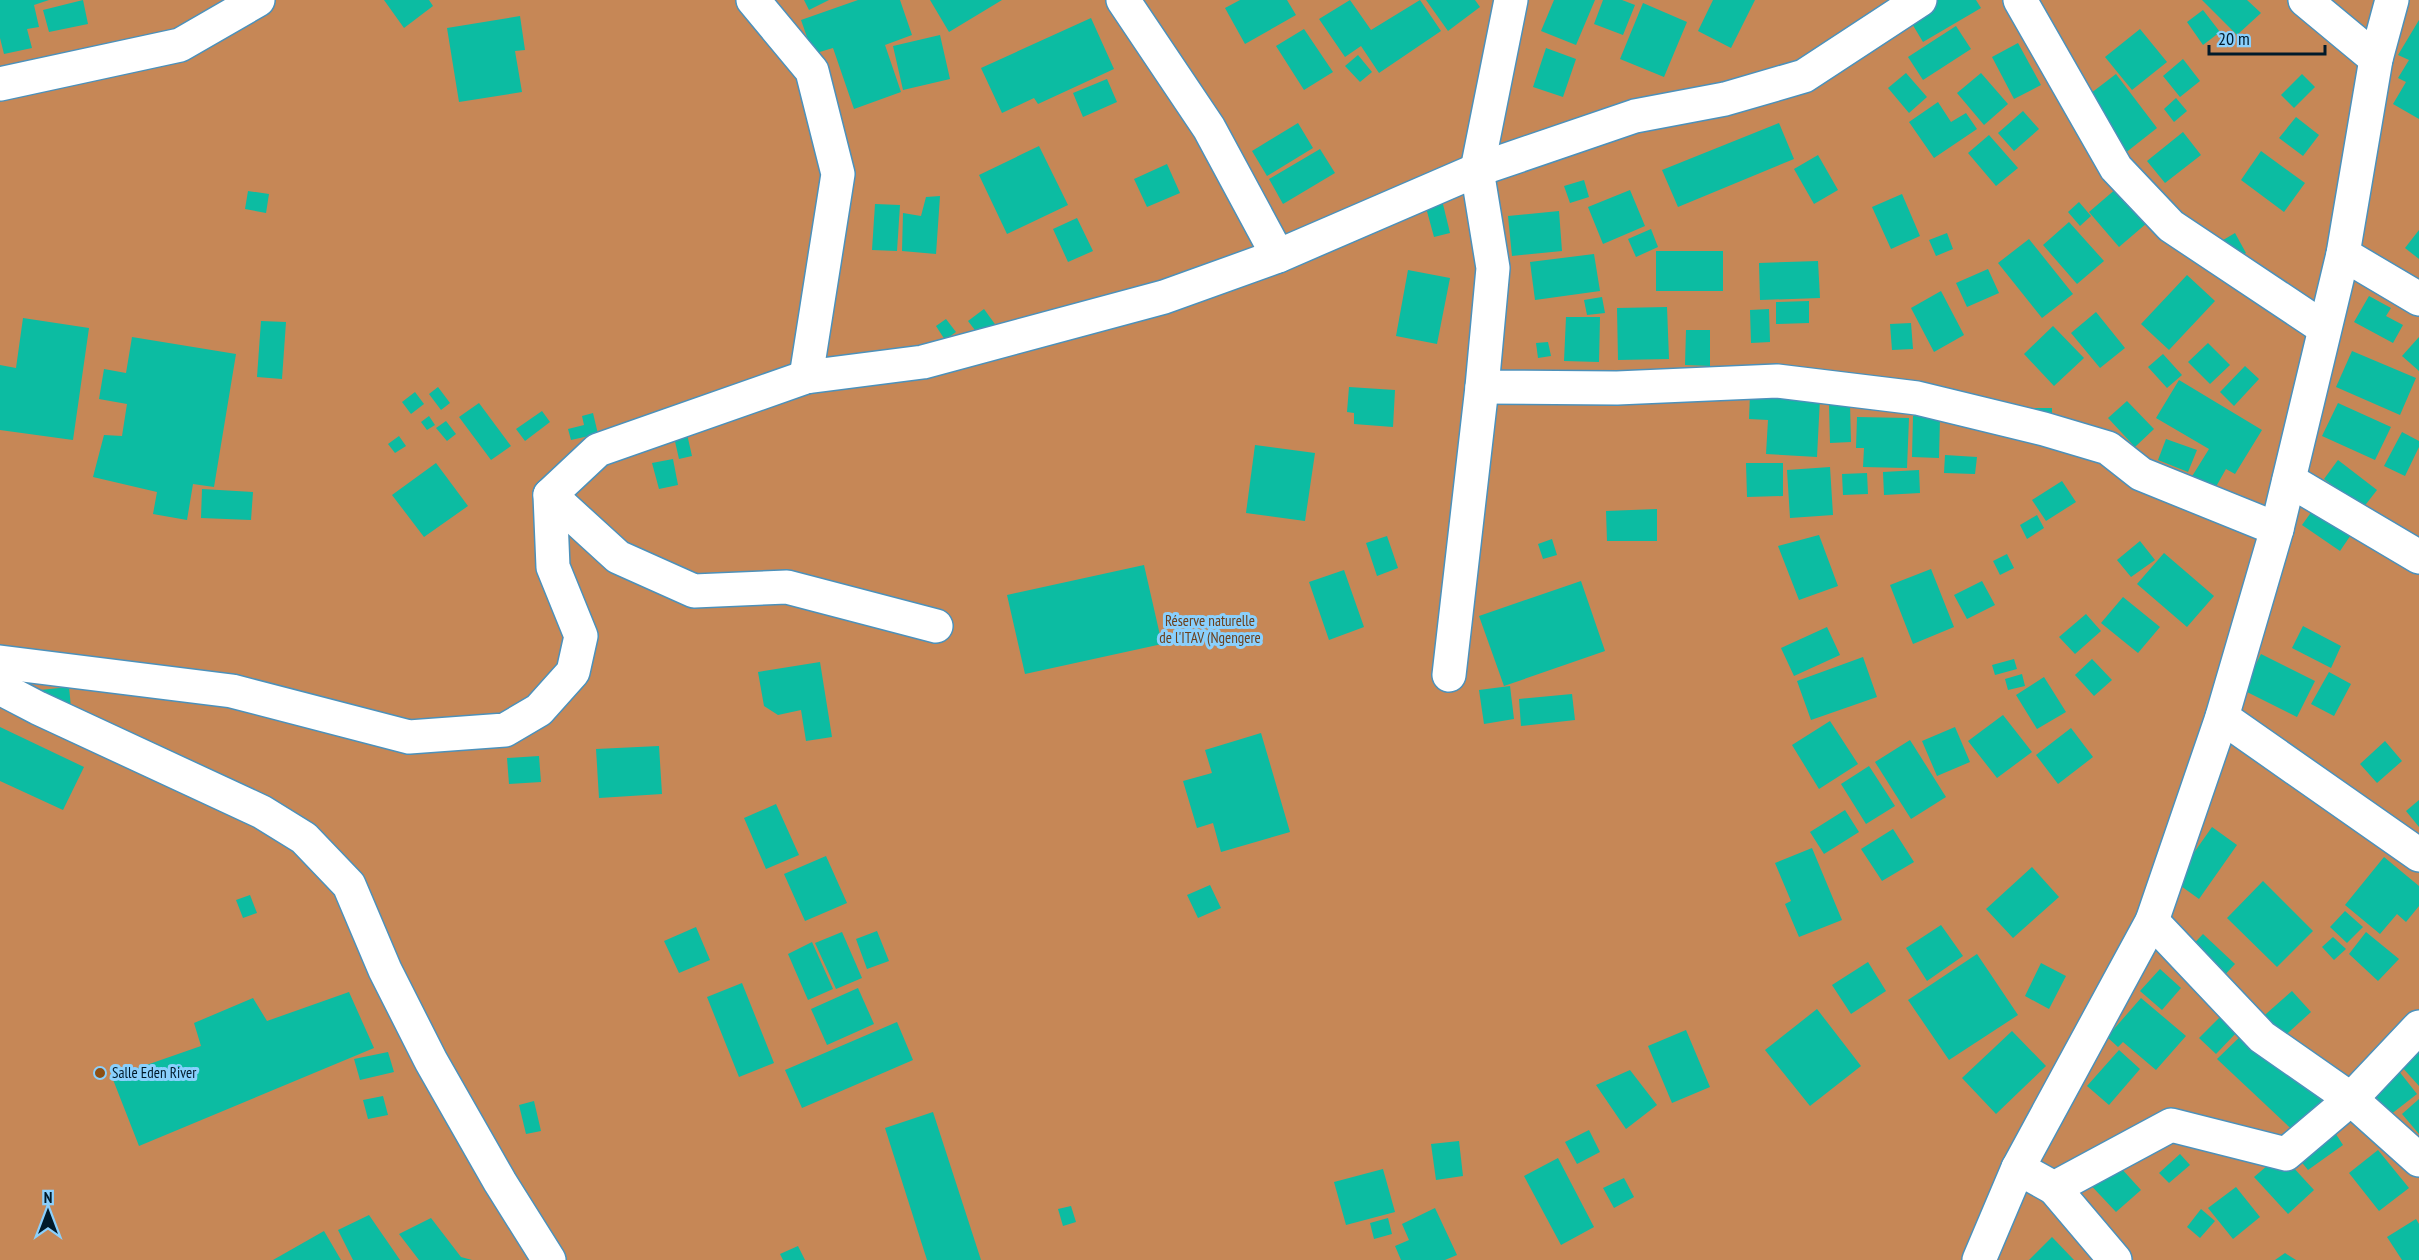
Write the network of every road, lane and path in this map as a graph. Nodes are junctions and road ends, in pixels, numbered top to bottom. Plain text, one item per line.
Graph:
1 (258, 0) edge
2 (753, 0) edge
3 (1123, 0) edge
4 (2020, 0) edge
5 (2305, 0) edge
6 (2392, 0) edge
7 (2412, 0) edge
8 (2419, 4) edge
9 (1505, 6) edge
10 (1898, 6) edge
11 (2376, 59) junction
12 (0, 84) edge
13 (1477, 170) junction
14 (2343, 254) junction
15 (1278, 256) junction
16 (2419, 299) edge
17 (2324, 328) junction
18 (806, 377) junction
19 (1482, 387) junction
20 (2289, 480) junction
21 (550, 495) junction
22 (2277, 529) junction
23 (2419, 557) edge
24 (936, 626) dead end
25 (0, 662) edge
26 (1449, 675) dead end
27 (0, 688) edge
28 (2222, 717) junction
29 (2419, 855) edge
30 (2152, 921) junction
31 (2419, 1028) edge
32 (2351, 1099) junction
33 (2419, 1160) edge
34 (2018, 1167) junction
35 (2054, 1188) junction
36 (549, 1260) edge
37 (1979, 1260) edge
38 (2115, 1260) edge

1 - 12 street
2 - 18 street
3 - 15 street
4 - 17 street
5 - 11 street
6 - 11 street
7 - 8 street
9 - 13 street
10 - 13 street
11 - 14 street
13 - 15 street
13 - 19 street
14 - 16 street
14 - 17 street
15 - 18 street
17 - 20 street
18 - 21 street
19 - 22 street
19 - 26 street
20 - 22 street
20 - 23 street
21 - 24 street
21 - 25 street
22 - 28 street
27 - 36 street
28 - 29 street
28 - 30 street
30 - 32 street
30 - 34 street
31 - 32 street
32 - 33 street
32 - 35 street
34 - 35 street
34 - 37 street
35 - 38 street

